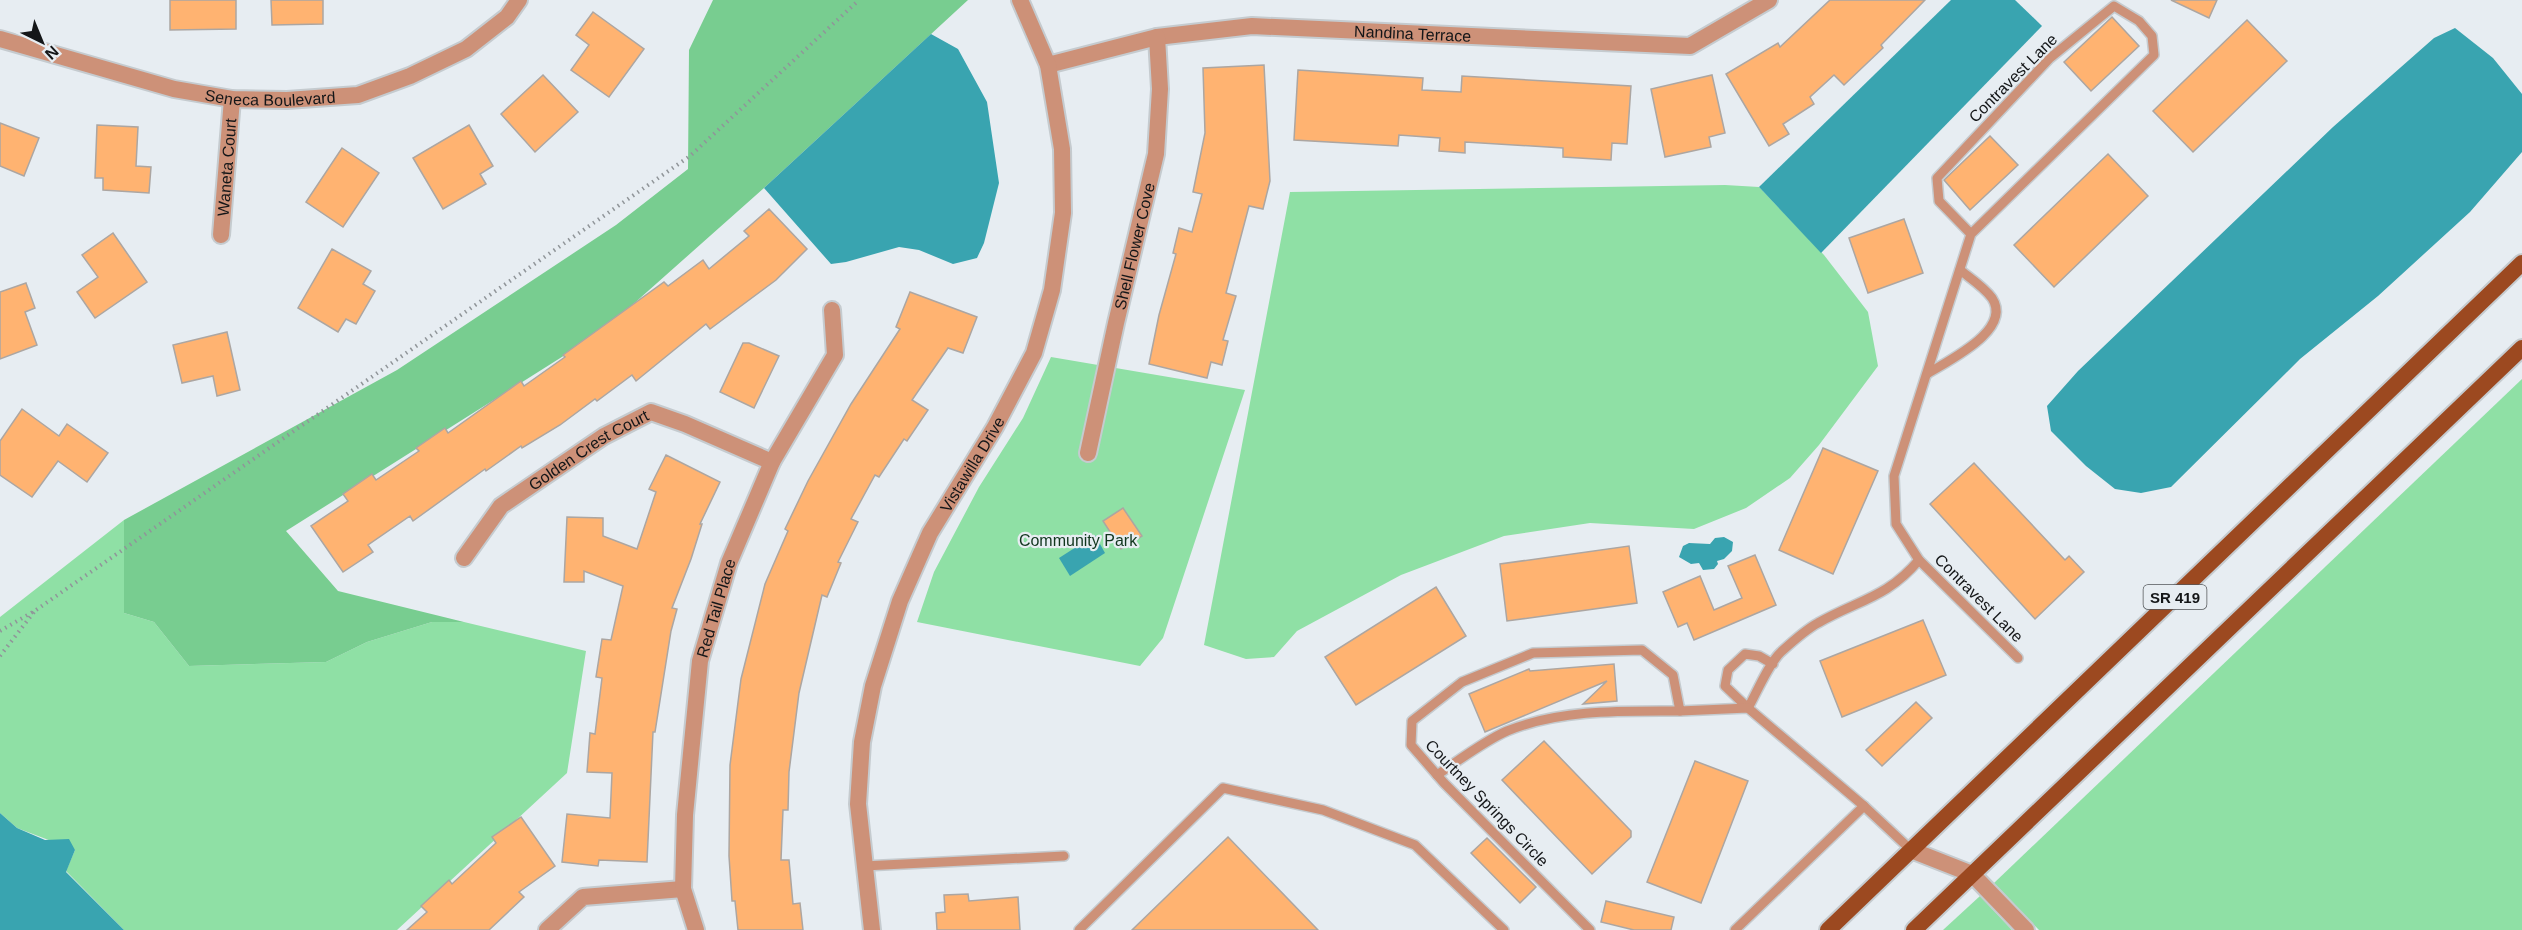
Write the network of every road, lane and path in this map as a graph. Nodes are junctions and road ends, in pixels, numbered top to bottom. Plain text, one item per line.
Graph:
1 (519, 0) edge
2 (859, 0) edge
3 (1020, 0) edge
4 (1769, 0) edge
5 (1157, 37) junction
6 (0, 39) edge
7 (1048, 65) junction
8 (232, 99) junction
9 (1971, 234) junction
10 (221, 235) dead end
11 (2522, 263) edge
12 (1960, 270) junction
13 (832, 310) dead end
14 (2522, 348) edge
15 (1927, 374) junction
16 (1088, 453) dead end
17 (772, 462) junction
18 (464, 558) dead end
19 (1919, 560) junction
20 (36, 610) junction
21 (0, 631) edge
22 (0, 656) edge
23 (2018, 658) dead end
24 (1773, 663) junction
25 (1748, 708) junction
26 (1680, 711) junction
27 (1437, 775) junction
28 (1864, 806) junction
29 (1911, 850) junction
30 (1064, 856) dead end
31 (864, 866) junction
32 (1972, 874) junction
33 (683, 889) junction
34 (547, 930) edge
35 (696, 930) edge
36 (872, 930) edge
37 (1079, 930) edge
38 (1504, 930) edge
39 (1590, 930) edge
40 (1735, 930) edge
41 (1828, 930) edge
42 (1914, 930) edge
43 (2026, 930) edge

1 - 8 street, Seneca Boulevard
2 - 20 path
3 - 7 street, Vistawilla Drive
4 - 5 street, Nandina Terrace
5 - 7 street, Nandina Terrace
5 - 16 street, Shell Flower Cove
6 - 8 street, Seneca Boulevard
7 - 31 street, Vistawilla Drive
8 - 10 street, Waneta Court
9 - 9 lane, Contravest Lane
9 - 12 lane, Contravest Lane
11 - 29 main road, SR 419
12 - 15 lane, Contravest Lane
12 - 15 lane
13 - 17 street, Red Tail Place
14 - 32 main road
15 - 19 lane, Contravest Lane
17 - 18 street, Golden Crest Court
17 - 33 street, Red Tail Place
19 - 23 lane, Contravest Lane
19 - 24 lane, Contravest Lane
20 - 21 path
20 - 22 path
24 - 25 lane, Contravest Lane
24 - 25 lane
25 - 26 lane
25 - 28 lane
26 - 27 lane
26 - 27 lane, Courtney Springs Circle
27 - 39 lane, Courtney Springs Circle
28 - 29 lane
28 - 40 lane
29 - 32 street
29 - 41 main road, SR 419
30 - 31 lane
31 - 36 street, Vistawilla Drive
32 - 42 main road
32 - 43 street
33 - 34 street
33 - 35 street, Red Tail Place
37 - 38 lane

